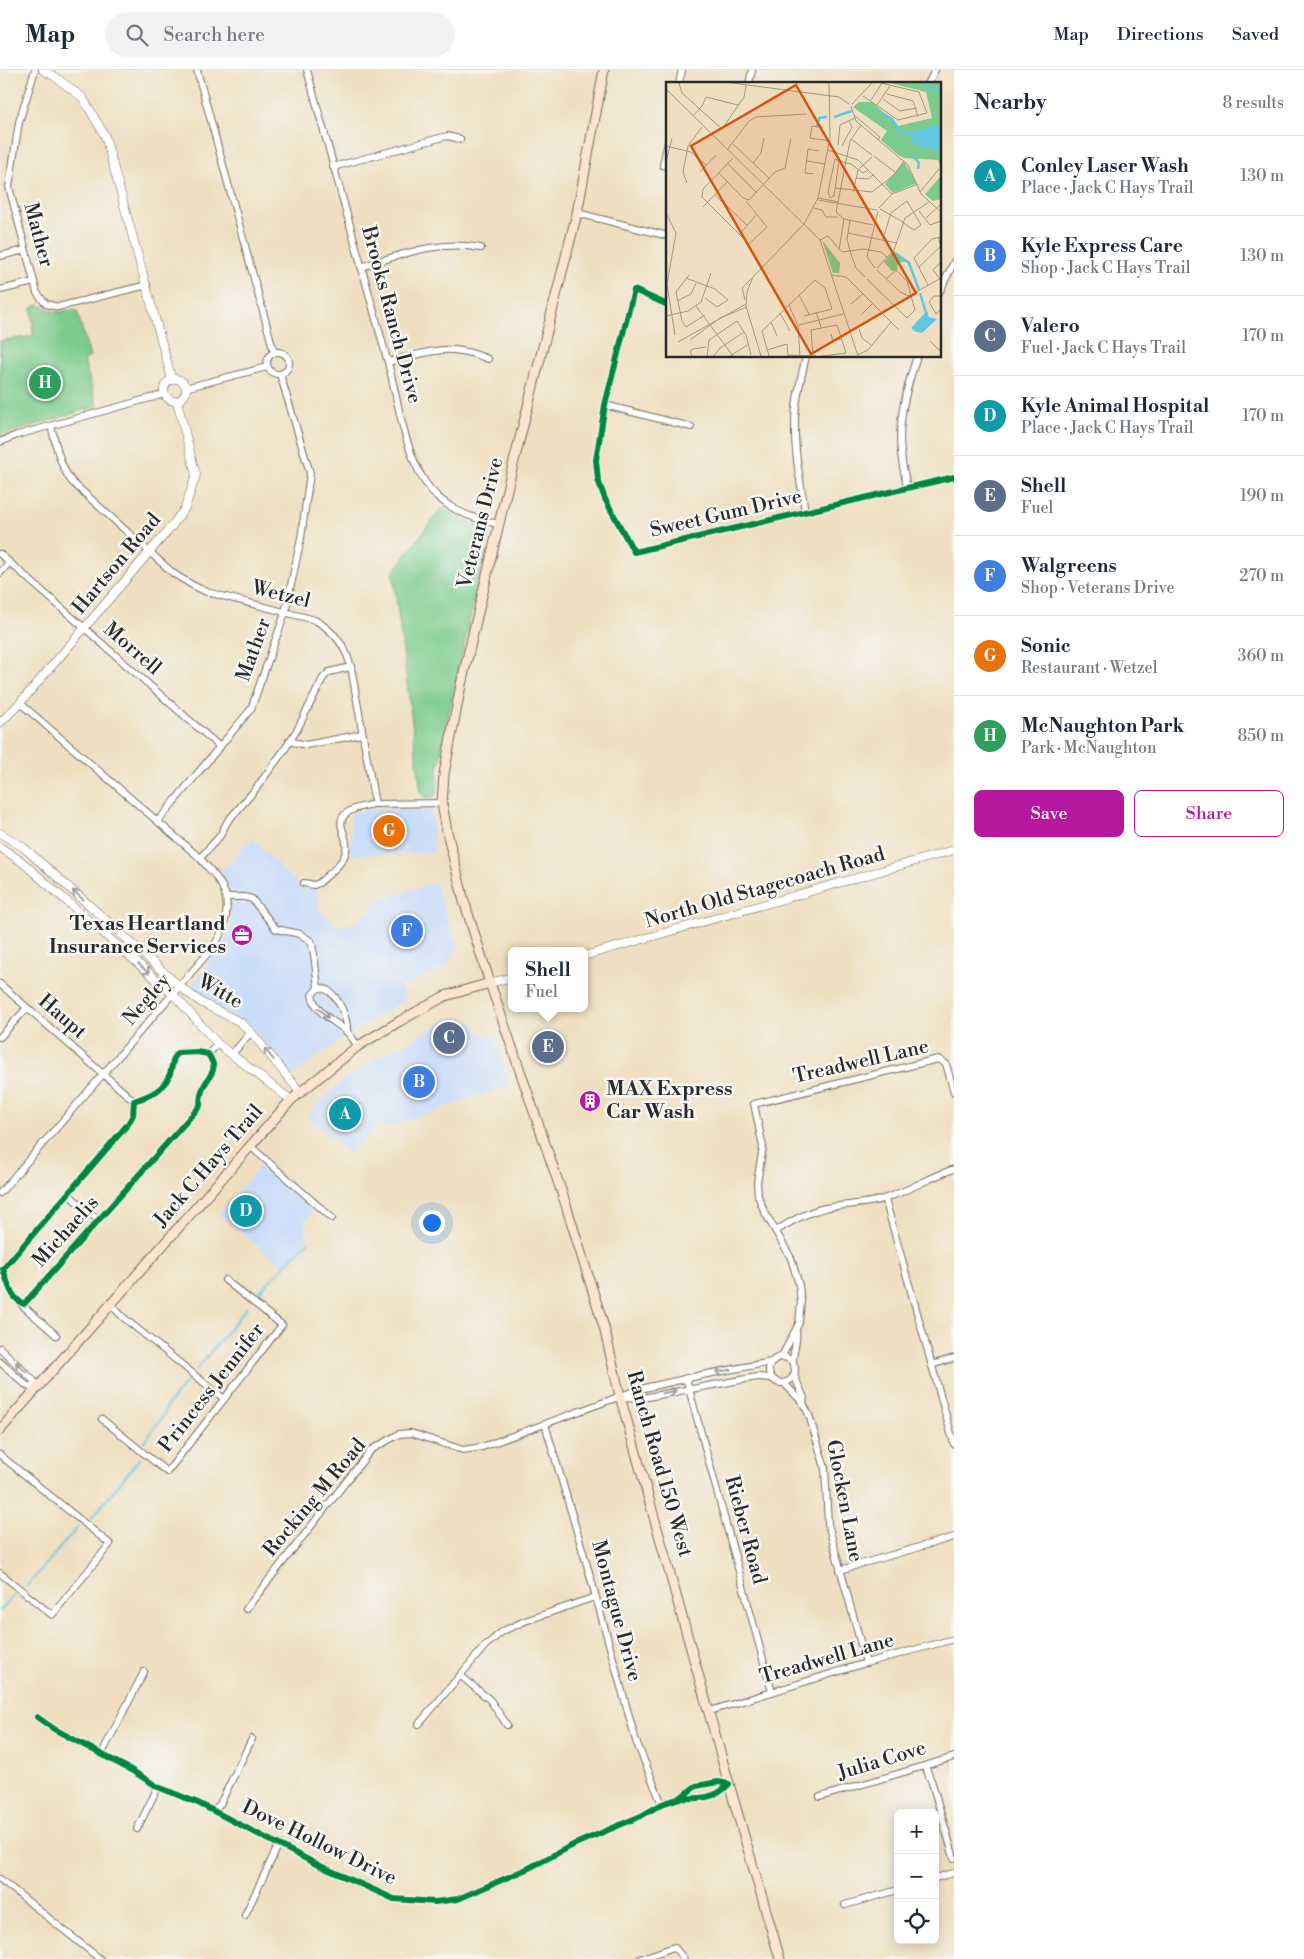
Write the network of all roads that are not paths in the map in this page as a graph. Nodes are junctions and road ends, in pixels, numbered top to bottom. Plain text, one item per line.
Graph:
1 (35, 70) edge
2 (43, 70) edge
3 (196, 70) edge
4 (307, 70) edge
5 (604, 70) edge
6 (936, 70) edge
7 (929, 82) edge
8 (460, 140) dead end
9 (666, 151) edge
10 (666, 166) edge
11 (333, 167) junction
12 (577, 213) junction
13 (666, 235) edge
14 (481, 248) dead end
15 (25, 250) junction
16 (0, 256) edge
17 (954, 262) edge
18 (361, 267) junction
19 (34, 282) junction
20 (146, 286) junction
21 (942, 287) edge
22 (0, 290) edge
23 (666, 304) edge
24 (274, 352) junction
25 (806, 358) edge
26 (916, 358) edge
27 (488, 359) dead end
28 (388, 362) junction
29 (267, 367) junction
30 (280, 374) junction
31 (172, 380) junction
32 (185, 388) junction
33 (165, 394) junction
34 (177, 401) junction
35 (606, 405) junction
36 (52, 426) junction
37 (691, 427) dead end
38 (0, 442) edge
39 (954, 477) edge
40 (907, 488) junction
41 (806, 512) junction
42 (498, 524) junction
43 (149, 552) junction
44 (0, 554) edge
45 (9, 563) junction
46 (0, 574) edge
47 (285, 613) junction
48 (84, 628) junction
49 (351, 667) junction
50 (20, 703) junction
51 (0, 723) edge
52 (362, 734) junction
53 (289, 741) junction
54 (220, 747) junction
55 (442, 803) junction
56 (375, 804) junction
57 (158, 821) junction
58 (0, 833) edge
59 (0, 847) edge
60 (954, 850) edge
61 (200, 858) junction
62 (58, 878) junction
63 (304, 883) dead end
64 (50, 887) junction
65 (226, 897) junction
66 (588, 955) edge
67 (508, 978) edge
68 (490, 983) junction
69 (0, 984) edge
70 (180, 987) junction
71 (318, 988) junction
72 (173, 994) junction
73 (26, 1008) junction
74 (251, 1032) junction
75 (347, 1032) junction
76 (0, 1037) edge
77 (218, 1044) junction
78 (358, 1046) junction
79 (233, 1053) junction
80 (208, 1054) junction
81 (103, 1074) junction
82 (300, 1092) junction
83 (954, 1092) edge
84 (291, 1100) junction
85 (134, 1101) junction
86 (250, 1146) junction
87 (954, 1169) edge
88 (0, 1193) edge
89 (68, 1194) junction
90 (885, 1199) junction
91 (332, 1218) dead end
92 (98, 1220) junction
93 (776, 1231) junction
94 (2, 1267) edge
95 (224, 1280) dead end
96 (21, 1304) junction
97 (110, 1304) junction
98 (796, 1330) junction
99 (56, 1335) dead end
100 (0, 1348) edge
101 (782, 1356) junction
102 (954, 1358) edge
103 (0, 1362) edge
104 (771, 1362) junction
105 (793, 1362) junction
106 (931, 1365) junction
107 (794, 1375) junction
108 (686, 1378) junction
109 (772, 1378) junction
110 (784, 1383) junction
111 (689, 1388) junction
112 (36, 1390) junction
113 (620, 1396) junction
114 (224, 1398) junction
115 (803, 1403) junction
116 (102, 1420) dead end
117 (545, 1424) junction
118 (0, 1430) edge
119 (954, 1444) edge
120 (0, 1455) edge
121 (954, 1538) edge
122 (840, 1570) junction
123 (0, 1574) edge
124 (595, 1597) junction
125 (246, 1609) dead end
126 (954, 1640) edge
127 (866, 1663) junction
128 (144, 1672) dead end
129 (461, 1676) junction
130 (772, 1692) junction
131 (710, 1711) junction
132 (37, 1717) dead end
133 (419, 1724) dead end
134 (507, 1725) dead end
135 (252, 1739) dead end
136 (101, 1755) junction
137 (954, 1757) edge
138 (926, 1766) junction
139 (729, 1784) junction
140 (158, 1787) junction
141 (820, 1797) dead end
142 (680, 1798) junction
143 (662, 1804) junction
144 (214, 1811) junction
145 (136, 1829) dead end
146 (279, 1844) junction
147 (954, 1858) edge
148 (954, 1873) edge
149 (939, 1877) edge
150 (0, 1879) edge
151 (894, 1891) edge
152 (845, 1906) dead end
153 (245, 1916) dead end
154 (100, 1959) edge
155 (640, 1959) edge
156 (684, 1959) edge
157 (780, 1959) edge

1 - 15 street, Mather
2 - 20 street
3 - 24 street
4 - 11 street, Brooks Ranch Drive
5 - 12 main road, Veterans Drive
6 - 7 street
8 - 11 street
9 - 10 street
11 - 18 street, Brooks Ranch Drive
12 - 13 street
12 - 42 main road, Veterans Drive
14 - 18 street
15 - 16 street
15 - 19 street, Mather
17 - 21 street
18 - 28 street, Brooks Ranch Drive
19 - 20 street, Mather
19 - 22 street
20 - 31 street
23 - 35 street, Sweet Gum Drive
24 - 29 street
24 - 30 street
25 - 41 street
26 - 40 street
27 - 28 street
28 - 42 street, Brooks Ranch Drive
29 - 30 street
29 - 32 street
30 - 47 street, Mather
31 - 32 street
31 - 33 street
32 - 34 street
33 - 34 street
33 - 36 street
34 - 43 street, Hartson Road
35 - 37 street
35 - 41 street, Sweet Gum Drive
36 - 38 street
36 - 43 street, Wetzel
39 - 40 street, Sweet Gum Drive
40 - 41 street, Sweet Gum Drive
42 - 55 main road, Veterans Drive
43 - 47 street, Wetzel
43 - 48 street, Hartson Road
44 - 45 street, Morrell
45 - 46 street
45 - 48 street, Morrell
47 - 49 street, Wetzel
47 - 54 street, Mather
48 - 50 street, Hartson Road
48 - 54 street, Morrell
49 - 52 street, Wetzel
49 - 53 street
50 - 51 street, Hartson Road
50 - 57 street
52 - 53 street
52 - 56 street, Wetzel
53 - 61 street
54 - 57 street, Mather
55 - 56 street
55 - 68 main road, Veterans Drive
56 - 63 street
57 - 61 street
58 - 62 street, Witte
59 - 64 street, Witte
60 - 66 street, North Old Stagecoach Road
61 - 65 street
62 - 64 street
70 -> 62 street, Witte
64 -> 72 street, Witte
65 - 70 street, Negley
65 - 71 street
67 - 68 street
68 - 78 main road, Jack C Hays Trail
68 - 113 main road, Ranch Road 150 West
69 - 73 street, Haupt
70 - 72 street, Negley
70 - 74 street, Witte
71 - 75 street
71 -> 75 street
72 - 77 street, Witte
72 - 81 street, Negley
73 - 76 street
73 - 81 street, Haupt
74 - 79 street
82 -> 74 street, Witte
75 - 78 street
77 - 79 street, Witte
77 - 80 street
78 - 82 main road, Jack C Hays Trail
79 - 84 street, Witte
80 - 85 street
80 - 92 street, Michaelis
81 - 85 street, Haupt
81 - 88 street, Negley
82 - 84 main road, Jack C Hays Trail
83 - 93 street, Treadwell Lane
84 - 86 main road, Jack C Hays Trail
85 - 89 street, Michaelis
86 - 91 street
86 - 97 main road, Jack C Hays Trail
87 - 90 street
89 - 92 street
89 - 94 street, Michaelis
90 - 93 street
90 - 106 street
92 - 96 street, Michaelis
93 - 98 street
94 - 96 street, Michaelis
95 - 114 street, Princess Jennifer
96 - 99 street
97 - 112 main road, Jack C Hays Trail
97 - 114 street
98 - 101 street
98 - 105 street
112 -> 100 street
101 - 104 street
101 - 105 street
102 - 106 street
103 - 112 street
104 -> 108 street, Rocking M Road
104 - 109 street
105 - 107 street
106 - 119 street
107 - 110 street
107 - 115 street, Glocken Lane
108 - 111 street, Rieber Road
108 - 113 street, Rocking M Road
109 - 110 street
109 - 111 street
110 - 115 street, Glocken Lane
113 -> 111 street
111 - 130 street, Rieber Road
112 - 118 main road, Jack C Hays Trail
113 - 117 street, Rocking M Road
113 - 131 main road, Ranch Road 150 West
114 - 116 street, Princess Jennifer
115 - 122 street, Glocken Lane
117 - 124 street, Montague Drive
117 - 125 street, Rocking M Road
120 - 123 street
121 - 122 street
122 - 127 street, Glocken Lane
124 - 129 street
124 - 143 street, Montague Drive
126 - 127 street, Treadwell Lane
127 - 130 street, Treadwell Lane
128 - 136 street
129 - 133 street
129 - 134 street
130 - 131 street, Treadwell Lane
131 - 139 main road, Ranch Road 150 West
132 - 136 street, Dove Hollow Drive
135 - 144 street
136 - 140 street, Dove Hollow Drive
137 - 138 street, Julia Cove
138 - 141 street, Julia Cove
138 - 147 street
139 - 142 street, Dove Hollow Drive
139 - 142 street, Dove Hollow Drive
139 - 157 main road, Ranch Road 150 West
140 - 144 street, Dove Hollow Drive
140 - 145 street
142 - 143 street, Dove Hollow Drive
143 - 146 street, Dove Hollow Drive
144 - 146 street, Dove Hollow Drive
146 - 153 street
148 - 149 street
150 - 154 street
151 - 152 street
155 - 156 street

